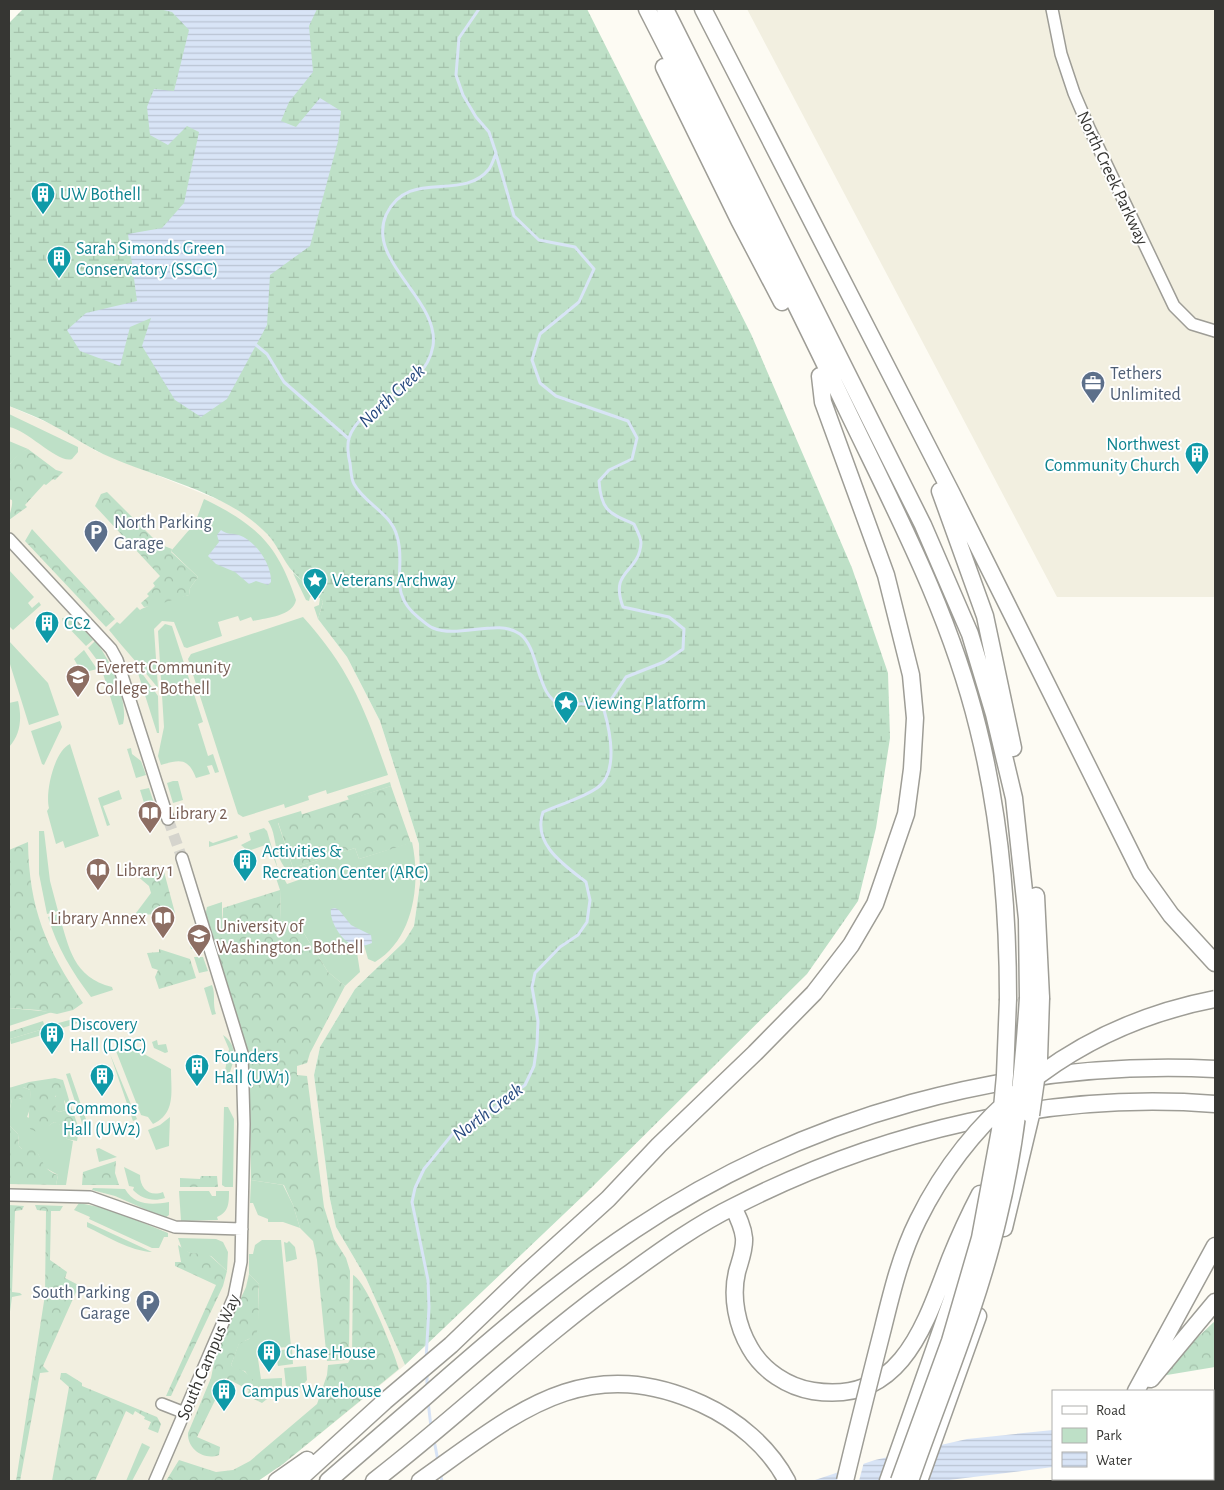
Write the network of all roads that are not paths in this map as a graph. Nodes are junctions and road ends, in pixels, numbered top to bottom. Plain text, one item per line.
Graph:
1 (636, 9) edge
2 (647, 9) edge
3 (665, 9) edge
4 (675, 9) edge
5 (703, 9) edge
6 (1052, 9) edge
7 (1210, 330) edge
8 (820, 376) junction
9 (922, 439) junction
10 (9, 539) edge
11 (1013, 747) junction
12 (168, 818) tunnel mouth
13 (182, 858) tunnel mouth
14 (1212, 962) edge
15 (1004, 998) junction
16 (1034, 998) junction
17 (1215, 1000) edge
18 (1215, 1069) edge
19 (1215, 1104) edge
20 (9, 1194) edge
21 (980, 1194) junction
22 (733, 1207) junction
23 (242, 1229) junction
24 (1215, 1246) edge
25 (1215, 1302) edge
26 (1137, 1390) edge
27 (1142, 1390) edge
28 (162, 1404) dead end
29 (185, 1413) junction
30 (355, 1428) junction
31 (155, 1481) edge
32 (277, 1481) edge
33 (297, 1481) edge
34 (328, 1481) edge
35 (374, 1481) edge
36 (420, 1481) edge
37 (787, 1481) edge
38 (845, 1481) edge
39 (888, 1481) edge
40 (899, 1481) edge
41 (910, 1481) edge
42 (919, 1481) edge

1 - 8 highway
2 - 15 highway
3 - 16 highway
4 - 11 highway
5 - 9 highway
6 - 7 street, North Creek Parkway
8 - 15 highway
8 - 30 highway
9 - 11 highway
9 - 14 highway
10 - 12 street
11 - 16 highway
13 - 23 street, South Campus Way
15 - 21 highway
15 - 40 highway, bridge
16 - 41 highway, bridge
16 - 42 highway, bridge
17 - 38 highway, bridge
18 - 34 highway
19 - 22 highway
20 - 23 street
21 - 22 highway
21 - 39 highway
22 - 35 highway
23 - 29 street, South Campus Way
24 - 26 highway
25 - 27 highway
28 - 29 street
29 - 31 street, South Campus Way
30 - 32 highway
30 - 33 highway
36 - 37 highway

